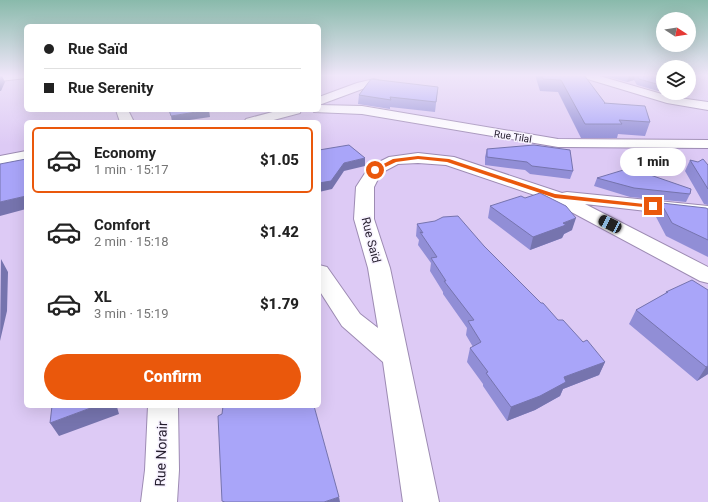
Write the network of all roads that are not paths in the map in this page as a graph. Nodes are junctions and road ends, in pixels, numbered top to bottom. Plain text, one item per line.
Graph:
1 (666, 98) edge
2 (708, 106) edge
3 (321, 109) edge
4 (288, 112) edge
5 (258, 120) edge
6 (708, 144) edge
7 (24, 156) edge
8 (0, 161) edge
9 (555, 196) junction
10 (708, 212) edge
11 (321, 275) edge
12 (708, 276) edge
13 (396, 357) junction
14 (162, 408) edge
15 (159, 502) edge
16 (421, 502) edge

1 - 2 street
3 - 6 street, Rue Tilal
4 - 5 street
7 - 8 street
9 - 10 street
9 - 12 street, Rue Saïd
9 - 13 street, Rue Saïd
11 - 13 street
13 - 16 street, Rue Saïd
14 - 15 street, Rue Norair

